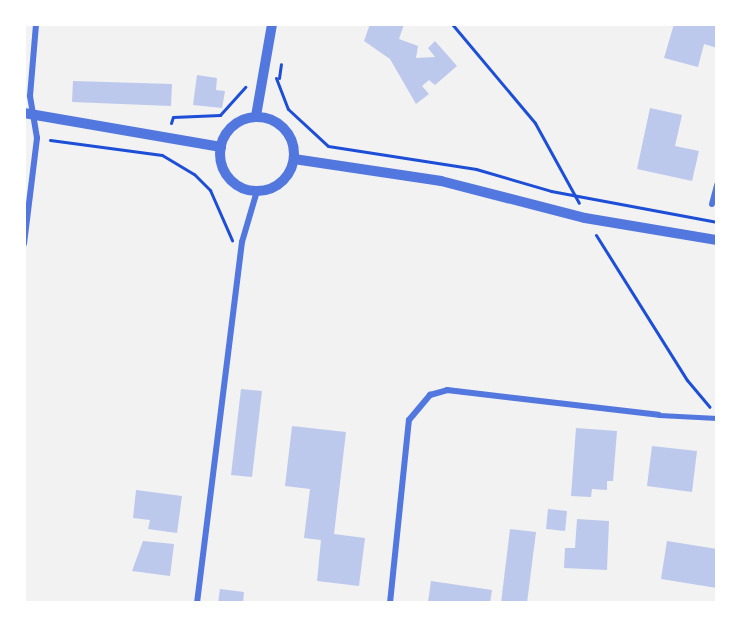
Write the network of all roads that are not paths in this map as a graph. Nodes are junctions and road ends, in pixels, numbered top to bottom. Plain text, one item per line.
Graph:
1 (36, 24) edge
2 (272, 24) edge
3 (27, 113) edge
4 (256, 116) junction
5 (221, 147) junction
6 (294, 159) junction
7 (717, 185) edge
8 (257, 191) junction
9 (712, 204) dead end
10 (717, 240) edge
11 (24, 244) edge
12 (659, 415) joint
13 (717, 417) edge
14 (197, 603) edge
15 (390, 603) edge

1 - 3 street
2 - 4 street
3 - 5 street
3 - 11 street
4 - 5 street
4 - 6 street
5 - 8 street
6 - 8 street
6 - 10 street
7 - 9 street
8 - 14 street
12 - 13 street
12 - 15 street

